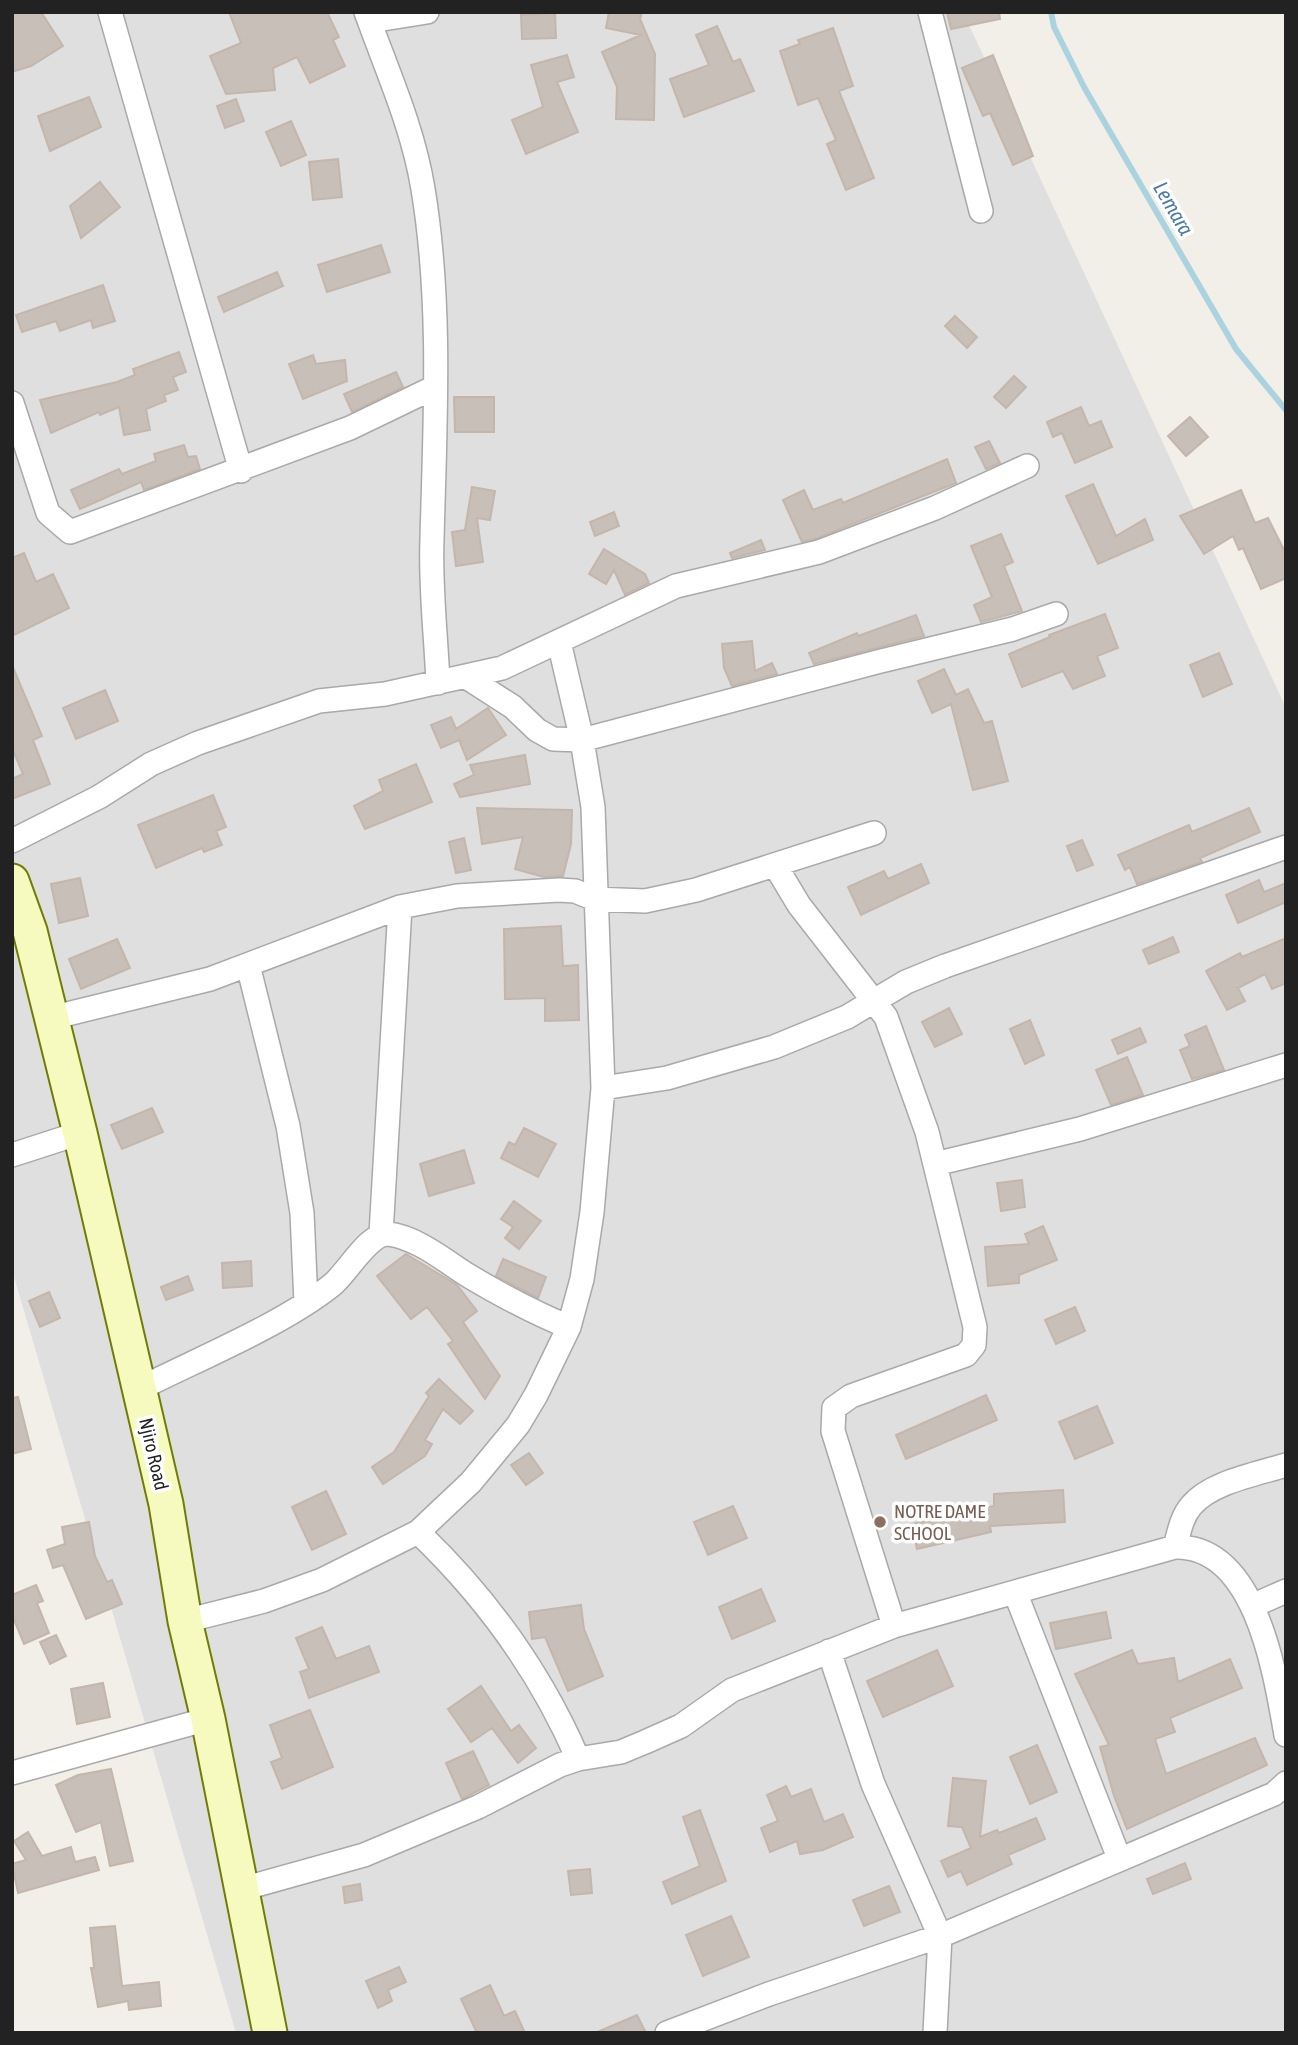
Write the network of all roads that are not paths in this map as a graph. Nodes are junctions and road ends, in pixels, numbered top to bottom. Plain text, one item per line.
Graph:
1 (110, 12) edge
2 (427, 12) edge
3 (930, 12) edge
4 (366, 14) edge
5 (981, 211) dead end
6 (435, 387) junction
7 (12, 403) edge
8 (1027, 466) dead end
9 (241, 471) junction
10 (1056, 614) dead end
11 (559, 642) junction
12 (468, 678) junction
13 (438, 683) junction
14 (582, 740) junction
15 (874, 833) dead end
16 (12, 841) edge
17 (1286, 847) edge
18 (775, 865) junction
19 (12, 881) edge
20 (595, 899) junction
21 (400, 907) junction
22 (248, 965) junction
23 (875, 1000) junction
24 (51, 1018) junction
25 (1286, 1065) edge
26 (603, 1088) junction
27 (80, 1133) junction
28 (12, 1155) edge
29 (935, 1164) junction
30 (381, 1234) junction
31 (306, 1303) junction
32 (569, 1327) junction
33 (139, 1389) junction
34 (1286, 1465) edge
35 (418, 1532) junction
36 (1175, 1547) junction
37 (1286, 1591) edge
38 (1015, 1592) junction
39 (1252, 1606) junction
40 (186, 1621) junction
41 (894, 1626) junction
42 (829, 1651) junction
43 (1277, 1659) edge
44 (208, 1719) junction
45 (1286, 1735) edge
46 (578, 1759) junction
47 (12, 1773) edge
48 (1286, 1783) edge
49 (1119, 1858) junction
50 (242, 1889) junction
51 (940, 1936) junction
52 (270, 2033) edge
53 (667, 2033) edge
54 (935, 2033) edge

1 - 9 street
2 - 4 street
3 - 5 street
4 - 6 street
6 - 9 street
6 - 13 street
7 - 9 street
8 - 11 street
10 - 14 street
11 - 12 street
11 - 14 street
12 - 13 street
12 - 14 street
13 - 16 street
14 - 20 street
15 - 18 street
17 - 23 street
18 - 20 street
18 - 23 street
19 - 24 street, Njiro Road
20 - 21 street
20 - 26 street
21 - 22 street
21 - 30 street
22 - 24 street
22 - 31 street
23 - 26 street
23 - 29 street
24 - 27 street, Njiro Road
25 - 29 street
26 - 32 street
27 - 28 street
27 - 33 street, Njiro Road
29 - 41 street
30 - 31 street
30 - 32 street
31 - 33 street
32 - 35 street
33 - 40 street, Njiro Road
34 - 36 street
35 - 40 street
35 - 46 street
36 - 38 street
36 - 39 street
37 - 39 street
38 - 41 street
38 - 49 street
39 - 43 street
40 - 44 street, Njiro Road
41 - 42 street
42 - 46 street
42 - 51 street
43 - 45 street
44 - 47 street
44 - 50 street, Njiro Road
46 - 50 street
48 - 49 street
49 - 51 street
50 - 52 street, Njiro Road
51 - 53 street
51 - 54 street

